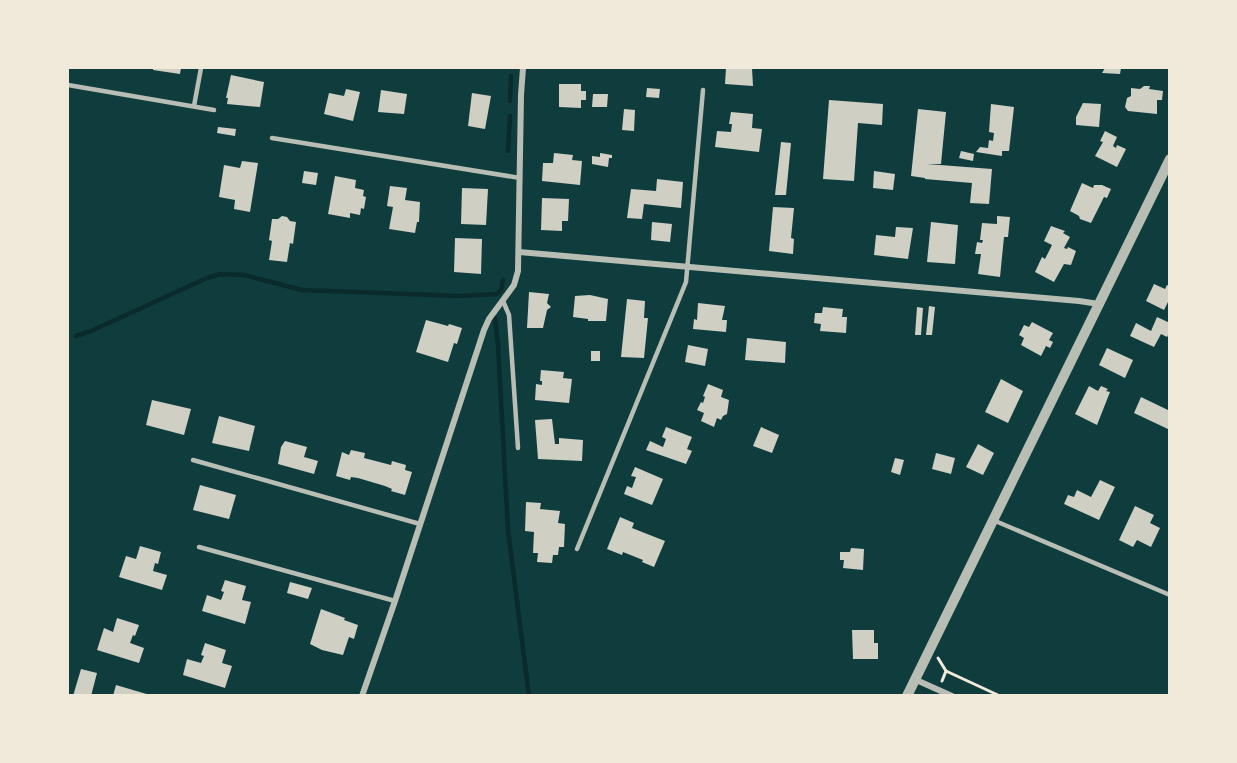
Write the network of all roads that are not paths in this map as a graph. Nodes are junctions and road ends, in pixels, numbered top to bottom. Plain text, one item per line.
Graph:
1 (201, 68) edge
2 (524, 68) edge
3 (68, 85) edge
4 (704, 90) dead end
5 (194, 106) junction
6 (214, 110) dead end
7 (272, 138) dead end
8 (1170, 159) edge
9 (520, 178) junction
10 (519, 252) junction
11 (688, 268) junction
12 (503, 301) junction
13 (1099, 304) junction
14 (518, 448) dead end
15 (193, 460) dead end
16 (993, 519) junction
17 (420, 524) junction
18 (199, 547) dead end
19 (578, 549) dead end
20 (1170, 595) edge
21 (396, 601) junction
22 (914, 679) junction
23 (362, 696) edge
24 (907, 696) edge
25 (952, 696) edge

1 - 5 lane
2 - 9 street
3 - 5 lane
4 - 11 lane
5 - 6 lane
7 - 9 lane
8 - 13 street
9 - 10 street
10 - 11 street
10 - 12 street
11 - 13 street
11 - 19 lane
12 - 14 lane
12 - 17 street
13 - 16 street
15 - 17 lane
16 - 20 lane
16 - 22 street
17 - 21 street
18 - 21 lane
21 - 23 street
22 - 24 street
22 - 25 street

